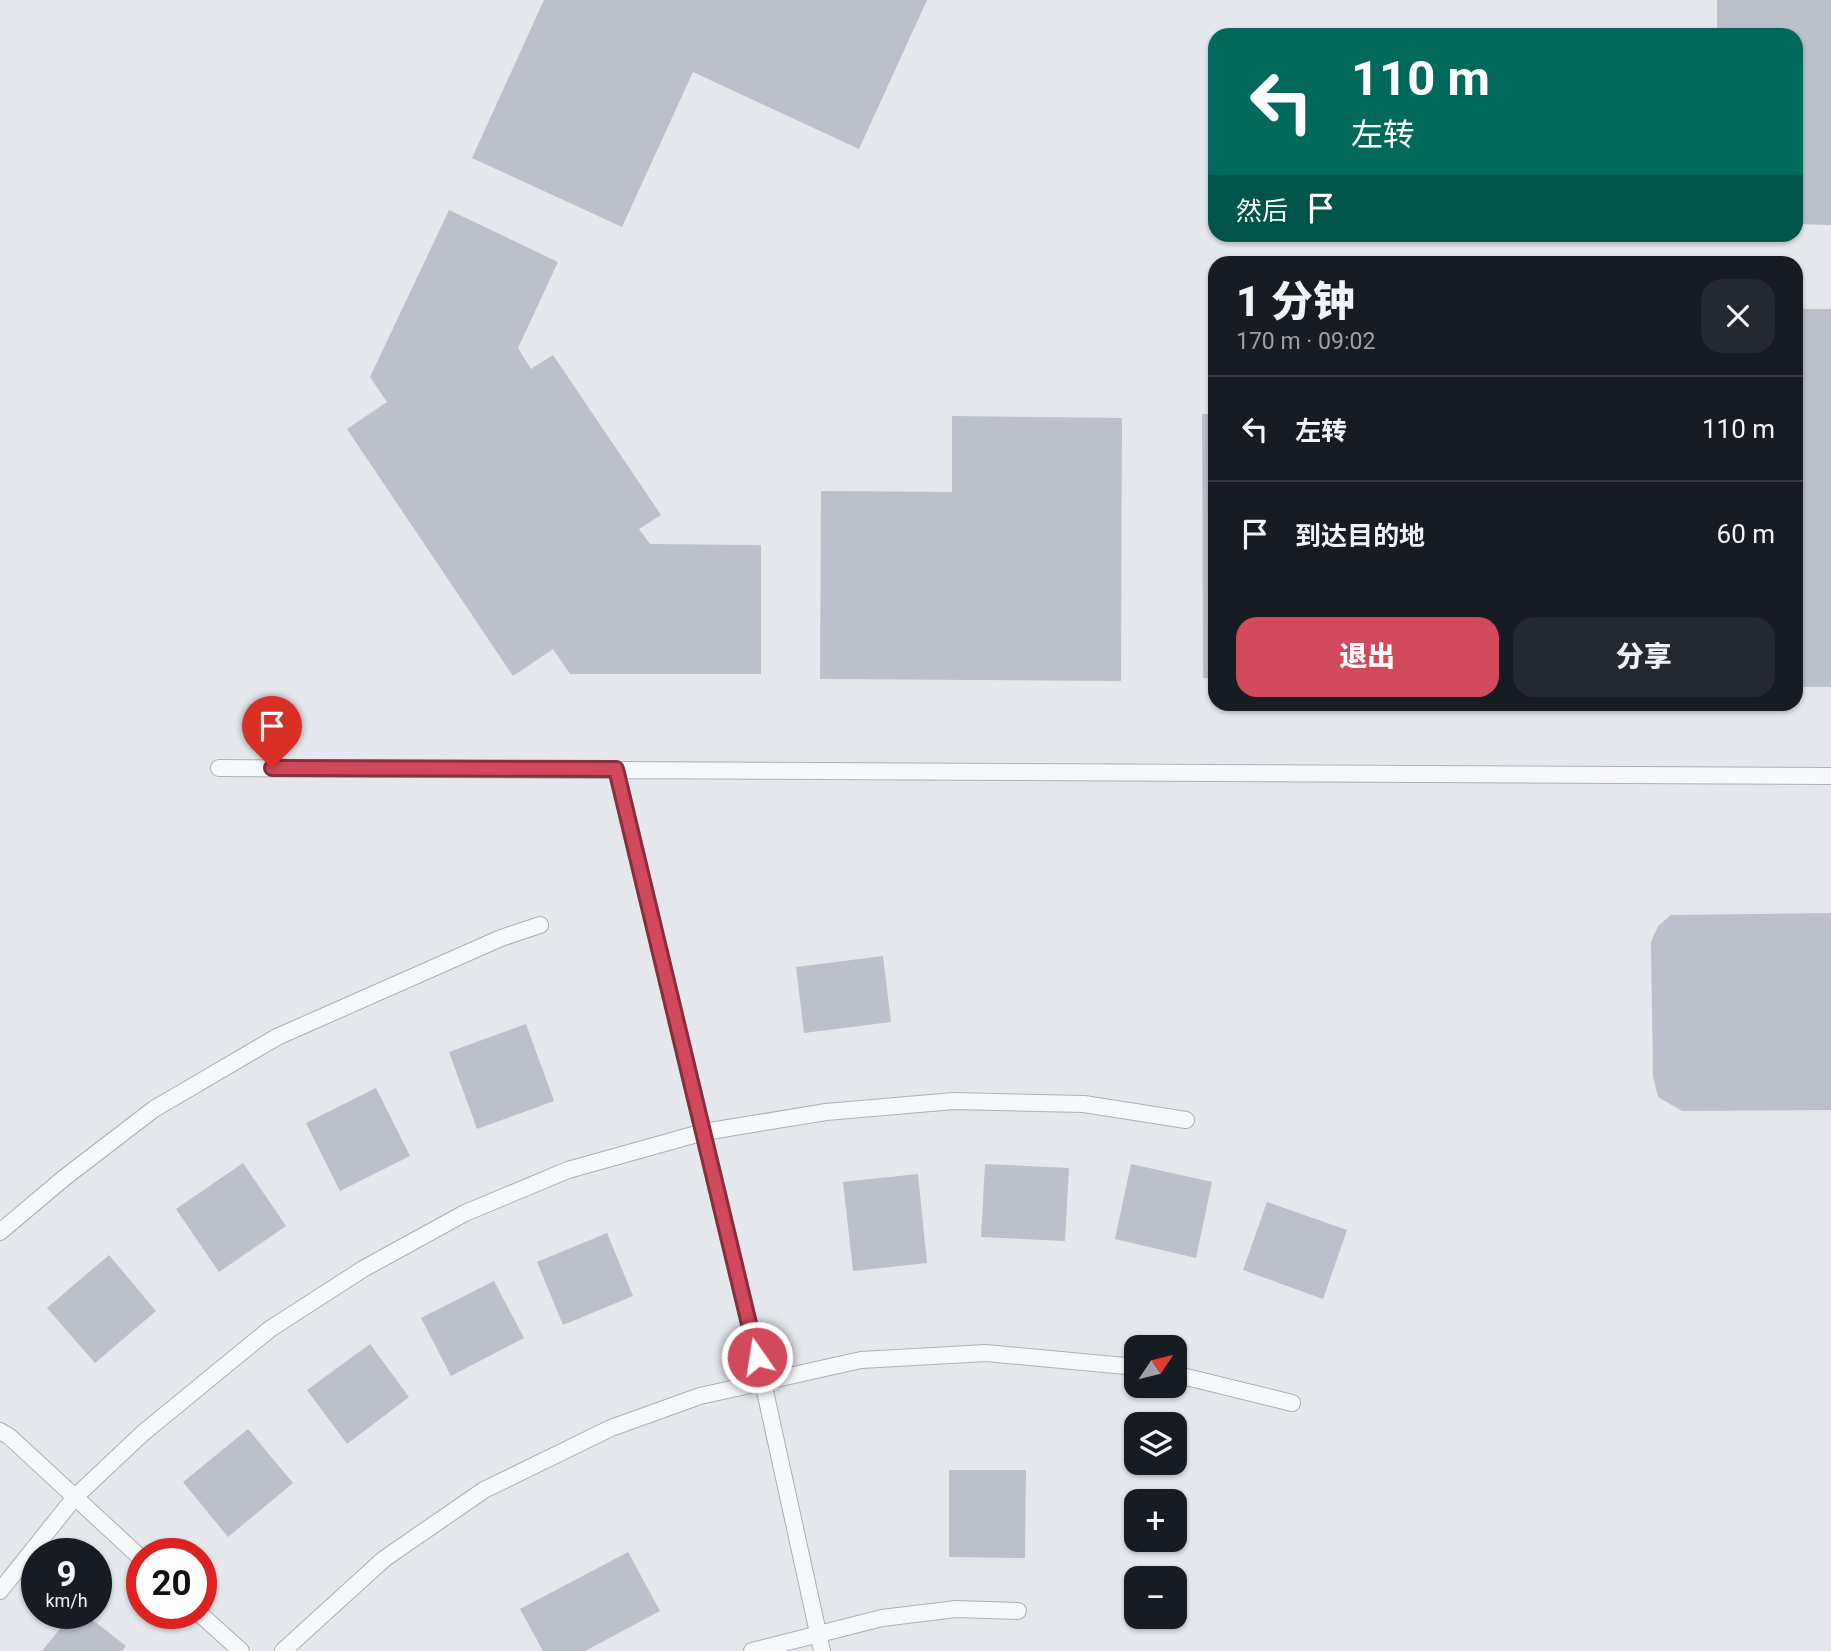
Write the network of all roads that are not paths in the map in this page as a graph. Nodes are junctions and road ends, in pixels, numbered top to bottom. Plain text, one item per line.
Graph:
1 (219, 768) dead end
2 (616, 769) junction
3 (1831, 776) edge
4 (540, 925) dead end
5 (1186, 1120) dead end
6 (704, 1132) junction
7 (0, 1232) edge
8 (1124, 1366) edge
9 (1187, 1377) edge
10 (763, 1382) junction
11 (1292, 1403) dead end
12 (0, 1431) edge
13 (75, 1497) junction
14 (126, 1544) edge
15 (0, 1591) edge
16 (1018, 1611) dead end
17 (217, 1629) edge
18 (819, 1634) junction
19 (241, 1651) edge
20 (283, 1651) edge
21 (752, 1651) edge
22 (822, 1651) edge

1 - 2 lane
2 - 3 lane
2 - 6 lane
4 - 7 lane
5 - 6 lane
6 - 10 lane
6 - 13 lane
8 - 10 lane
9 - 11 lane
10 - 18 lane
10 - 20 lane
12 - 13 lane
13 - 14 lane
13 - 15 lane
16 - 18 lane
17 - 19 lane
18 - 21 lane
18 - 22 lane

